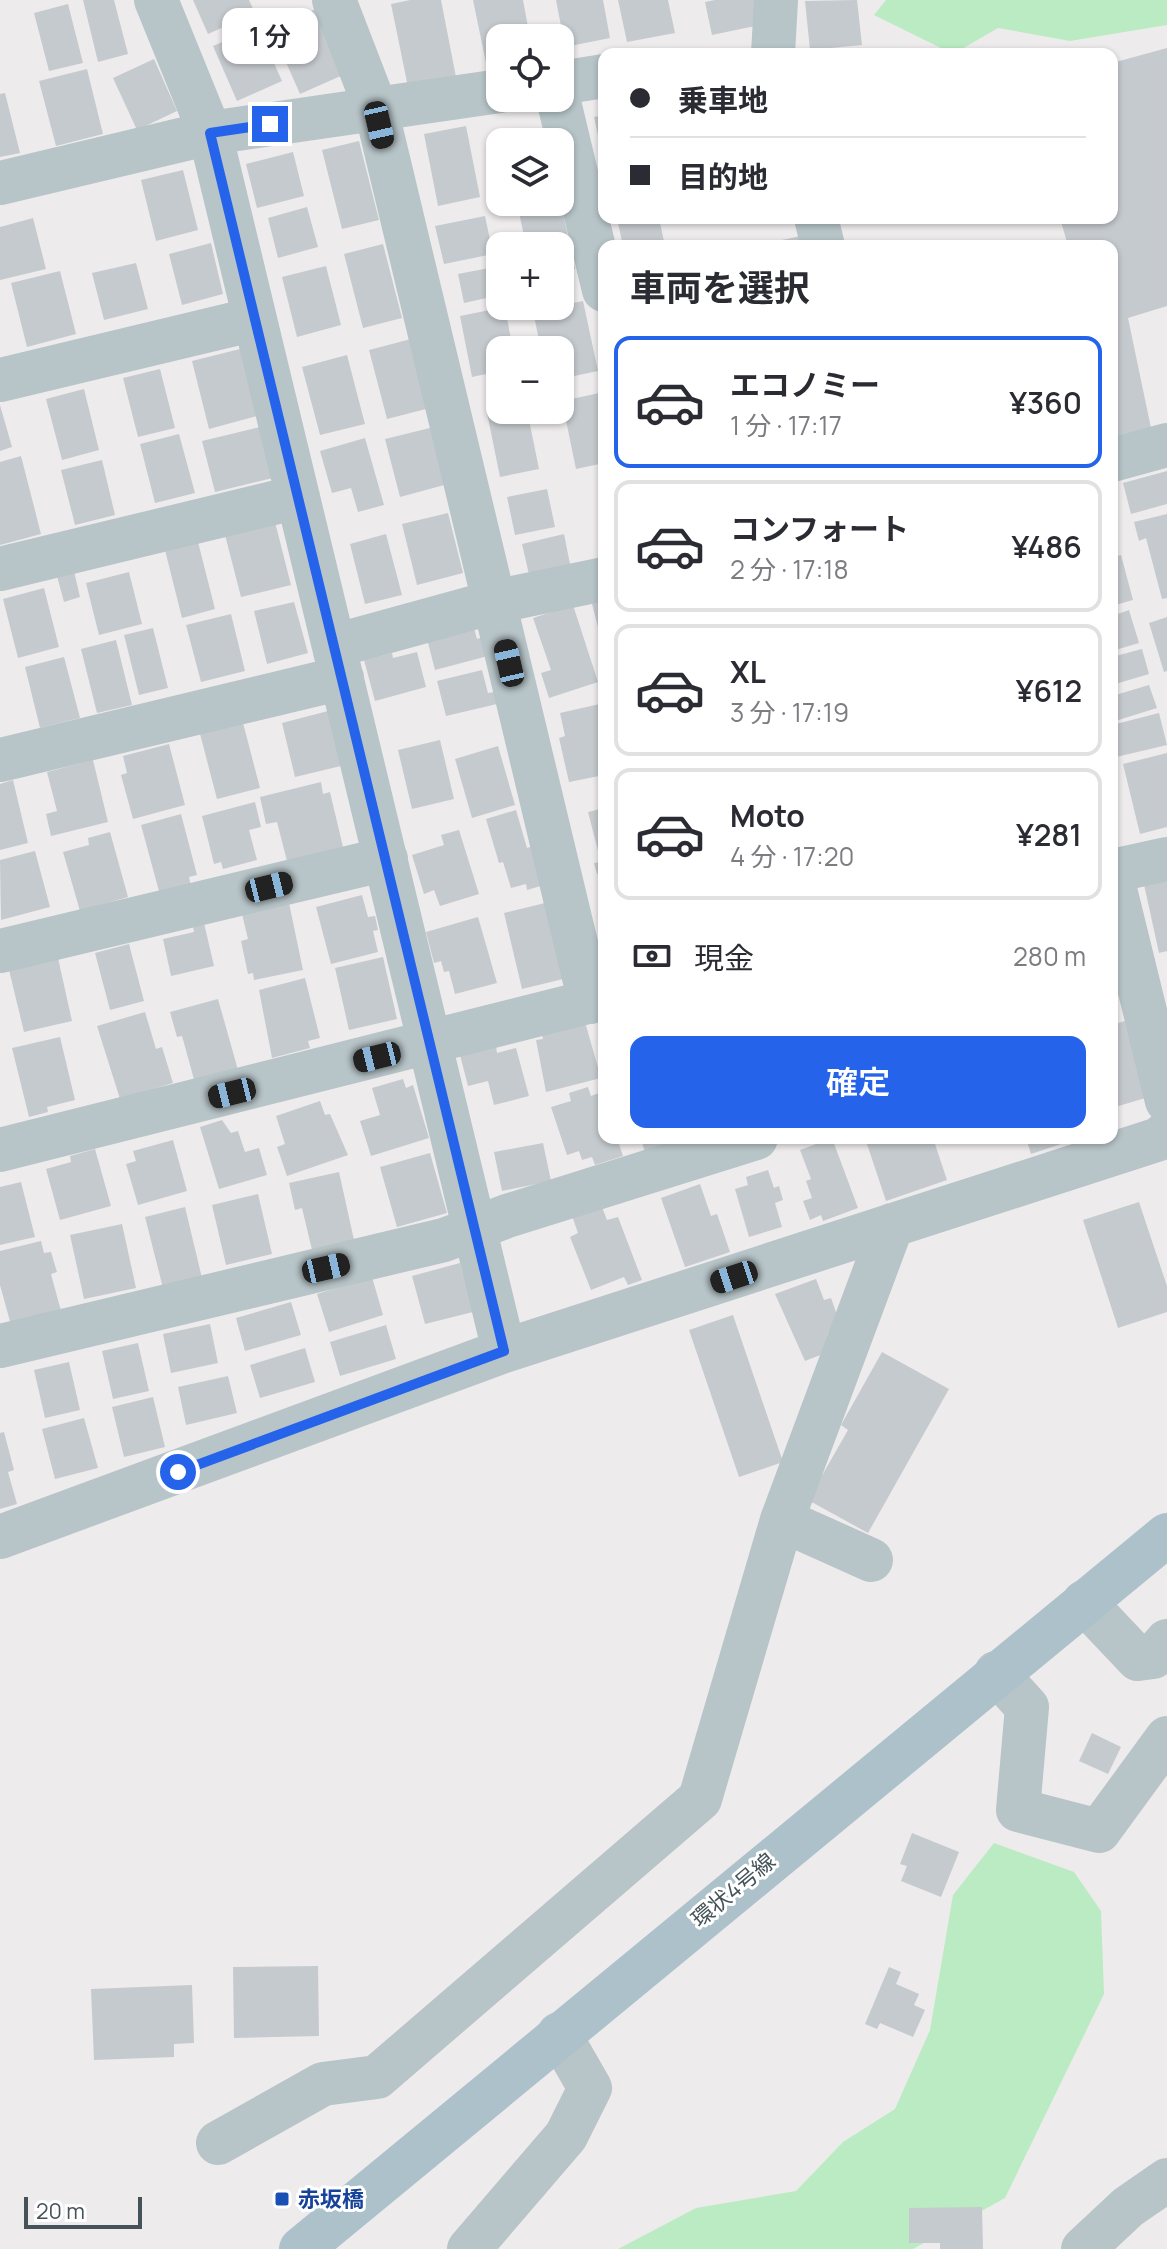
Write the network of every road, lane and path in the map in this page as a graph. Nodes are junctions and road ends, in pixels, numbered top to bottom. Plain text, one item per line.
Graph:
1 (156, 0) edge
2 (334, 0) edge
3 (776, 0) edge
4 (767, 48) edge
5 (598, 77) edge
6 (574, 81) edge
7 (486, 93) edge
8 (376, 109) junction
9 (561, 112) edge
10 (210, 133) junction
11 (0, 183) edge
12 (598, 265) edge
13 (255, 319) junction
14 (0, 380) edge
15 (1167, 445) edge
16 (1118, 458) edge
17 (298, 497) junction
18 (0, 569) edge
19 (598, 580) edge
20 (494, 602) junction
21 (338, 662) junction
22 (0, 760) edge
23 (386, 859) junction
24 (1167, 859) edge
25 (1118, 870) edge
26 (1118, 902) edge
27 (0, 951) edge
28 (1139, 988) edge
29 (597, 1000) edge
30 (429, 1041) junction
31 (1165, 1132) edge
32 (737, 1144) edge
33 (0, 1150) edge
34 (892, 1225) junction
35 (475, 1229) junction
36 (0, 1346) edge
37 (504, 1351) junction
38 (782, 1520) junction
39 (1167, 1535) edge
40 (0, 1537) edge
41 (871, 1560) dead end
42 (1084, 1602) junction
43 (1167, 1641) edge
44 (996, 1673) junction
45 (1167, 1738) edge
46 (559, 2034) junction
47 (218, 2143) dead end
48 (1167, 2180) edge
49 (301, 2249) edge
50 (469, 2249) edge
51 (1083, 2249) edge

1 - 10 street
2 - 8 street
3 - 4 street
5 - 6 street
7 - 8 street
8 - 10 street
8 - 20 street
9 - 12 street
10 - 11 street
10 - 13 street
13 - 14 street
13 - 17 street
15 - 16 street
17 - 18 street
17 - 21 street
19 - 20 street
20 - 21 street
20 - 29 street
21 - 22 street
21 - 23 street
23 - 27 street
23 - 30 street
24 - 25 street
26 - 28 street
28 - 31 street
29 - 30 street
30 - 33 street
30 - 35 street
31 - 34 street
32 - 35 street
34 - 37 street
34 - 38 street
35 - 36 street
35 - 37 street
37 - 40 street
38 - 41 street
38 - 47 street
39 - 42 main road, 環状4号線
42 - 43 street
42 - 44 main road, 環状4号線
44 - 45 street
44 - 46 main road, 環状4号線
46 - 49 main road, 環状4号線
46 - 50 street
48 - 51 street

